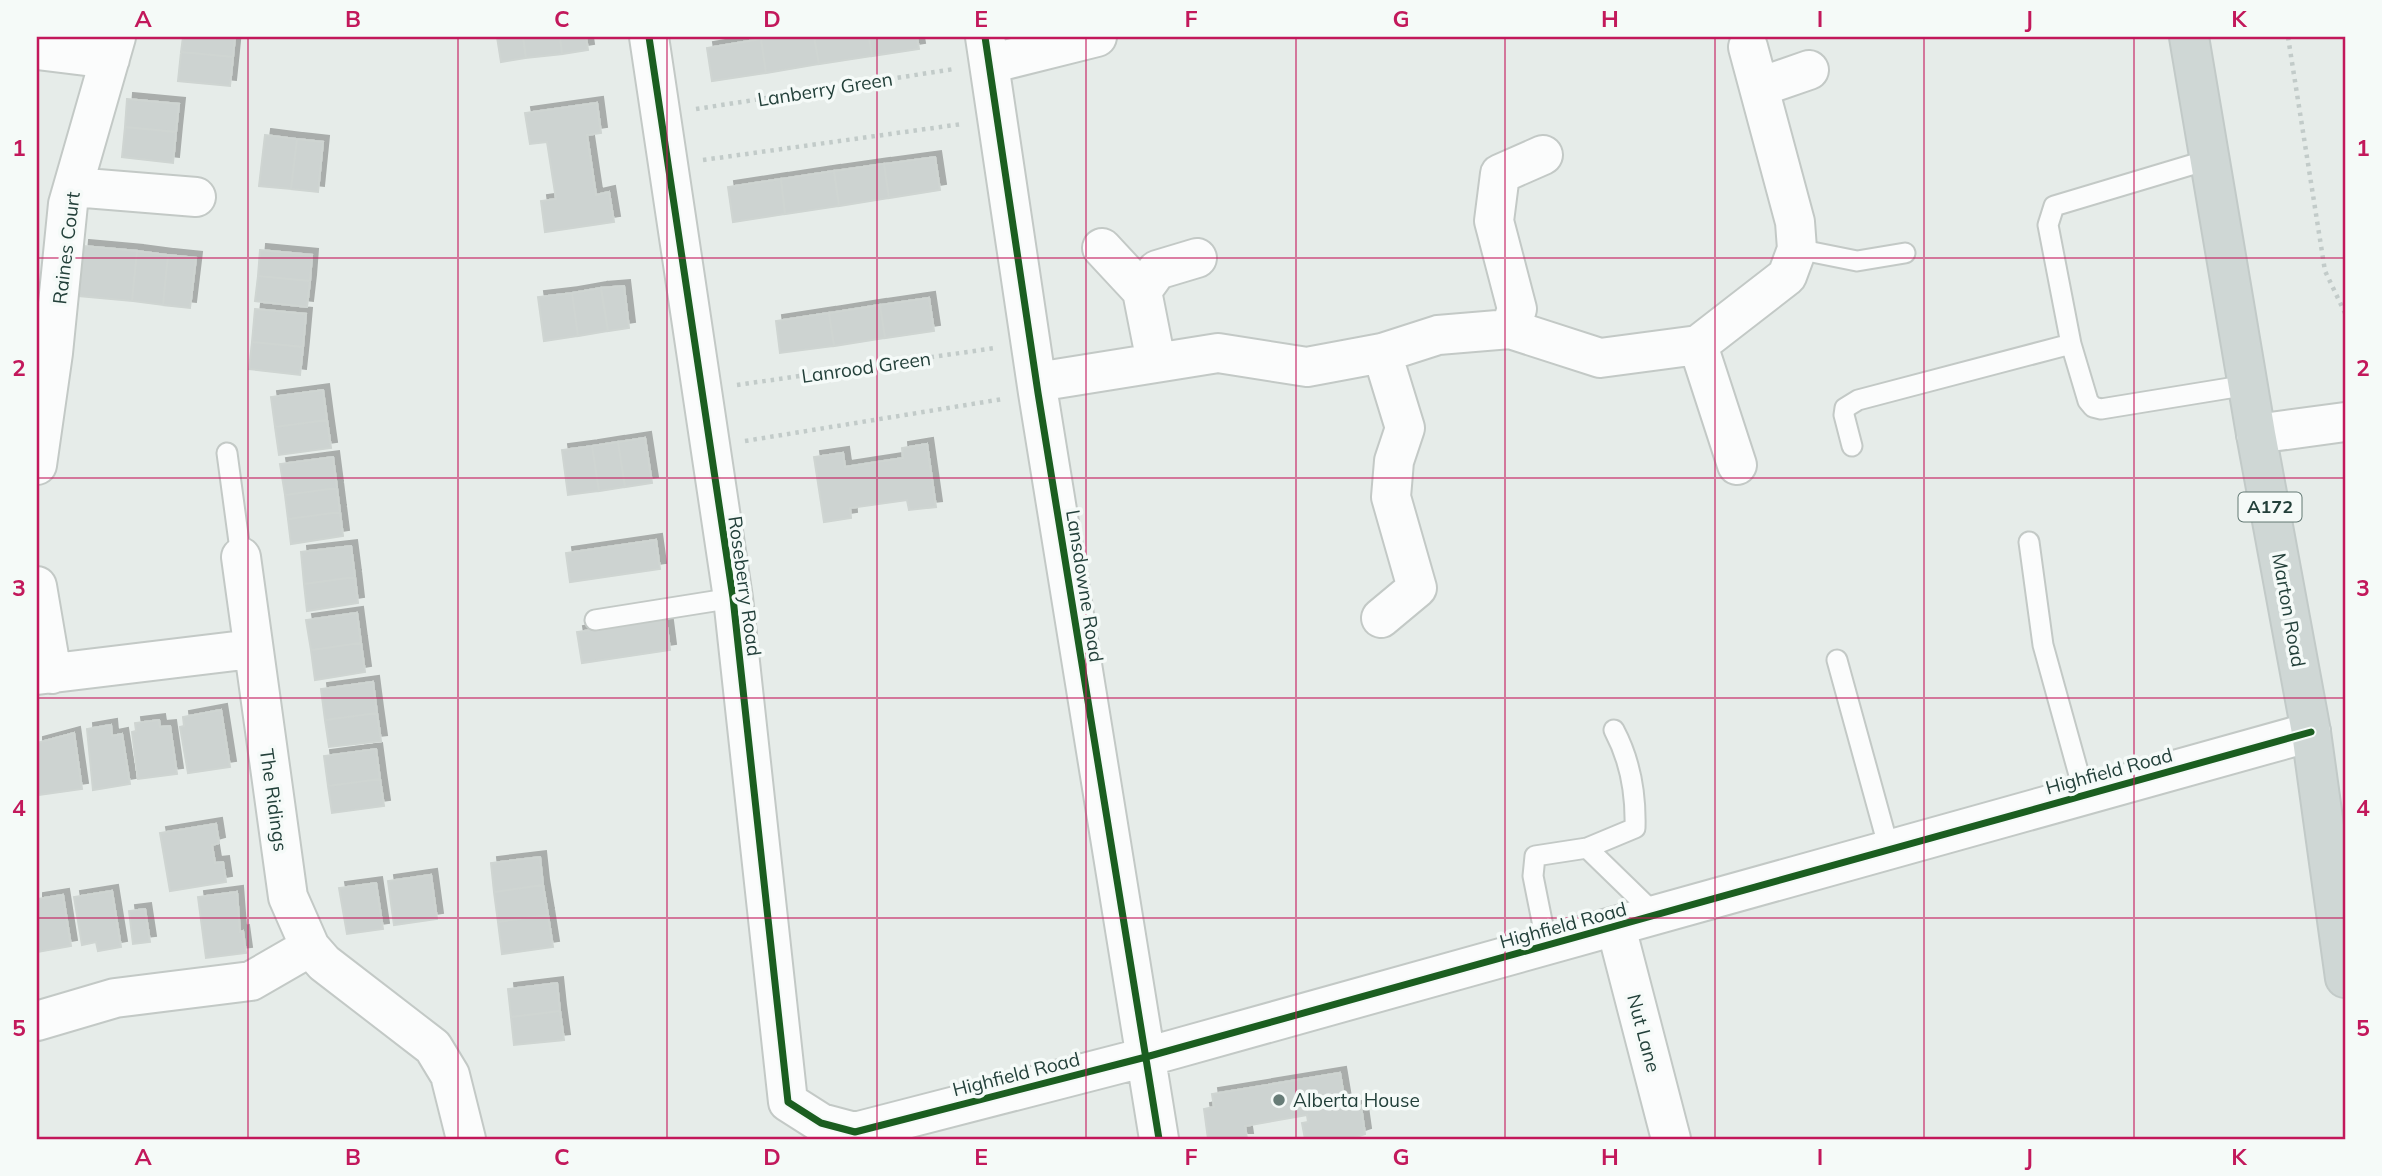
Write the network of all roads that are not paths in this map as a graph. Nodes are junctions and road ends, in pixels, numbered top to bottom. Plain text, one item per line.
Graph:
1 (649, 37) edge
2 (1097, 37) edge
3 (2189, 37) edge
4 (1748, 47) dead end
5 (113, 48) edge
6 (37, 50) edge
7 (987, 50) edge
8 (1809, 70) dead end
9 (1760, 87) junction
10 (1543, 155) dead end
11 (2211, 159) junction
12 (73, 187) junction
13 (196, 197) dead end
14 (1102, 248) dead end
15 (1797, 249) junction
16 (1905, 253) dead end
17 (1198, 258) dead end
18 (1142, 291) junction
19 (1510, 329) junction
20 (2071, 344) junction
21 (1698, 345) junction
22 (1382, 353) junction
23 (1156, 362) junction
24 (2248, 385) junction
25 (1037, 387) junction
26 (42, 388) edge
27 (2345, 422) edge
28 (2256, 435) junction
29 (1852, 446) dead end
30 (227, 453) dead end
31 (37, 464) edge
32 (1737, 465) dead end
33 (2029, 542) dead end
34 (241, 557) joint
35 (37, 586) edge
36 (733, 598) junction
37 (1381, 618) dead end
38 (595, 620) dead end
39 (252, 649) junction
40 (1837, 660) dead end
41 (44, 674) edge
42 (1614, 730) dead end
43 (2311, 732) junction
44 (2084, 793) junction
45 (2333, 797) edge
46 (1587, 848) junction
47 (1889, 849) junction
48 (1657, 916) junction
49 (1616, 928) junction
50 (1547, 946) junction
51 (310, 947) junction
52 (2345, 978) edge
53 (37, 1021) edge
54 (1146, 1056) junction
55 (821, 1123) joint
56 (466, 1139) edge
57 (1159, 1139) edge
58 (1671, 1139) edge

1 - 36 street, Roseberry Road
2 - 7 street
3 - 11 main road, Marton Road / A172
4 - 9 street
5 - 6 street
5 - 12 street, Raines Court
7 - 25 street, Lansdowne Road
8 - 9 street
9 - 15 street
10 - 19 street
11 - 20 lane
11 - 24 main road, Marton Road / A172
12 - 13 street
12 - 26 street, Raines Court
14 - 18 street
15 - 16 lane
15 - 21 street
17 - 18 street
18 - 23 street
19 - 21 street
19 - 22 street
20 - 24 lane
20 - 29 lane
21 - 32 street
22 - 23 street
22 - 37 street
23 - 25 street
24 - 28 main road, Marton Road / A172
25 - 54 street, Lansdowne Road
26 - 31 street, Raines Court
27 - 28 street
28 - 43 main road, Marton Road / A172
30 - 34 lane
33 - 44 lane
34 - 39 street, The Ridings
35 - 41 street
36 - 38 lane
36 - 55 street, Roseberry Road
39 - 41 street
39 - 51 street, The Ridings
40 - 47 lane
42 - 46 lane
43 - 44 street, Highfield Road
43 - 45 main road, Marton Road / A172
44 - 47 street, Highfield Road
45 - 52 main road, Marton Road / A172
46 - 48 lane
46 - 50 lane
47 - 48 street, Highfield Road
48 - 49 street, Highfield Road
49 - 50 street, Highfield Road
49 - 58 street, Nut Lane
50 - 54 street, Highfield Road
51 - 53 street
51 - 56 street, The Ridings
54 - 55 street, Highfield Road
54 - 57 street, Lansdowne Road

